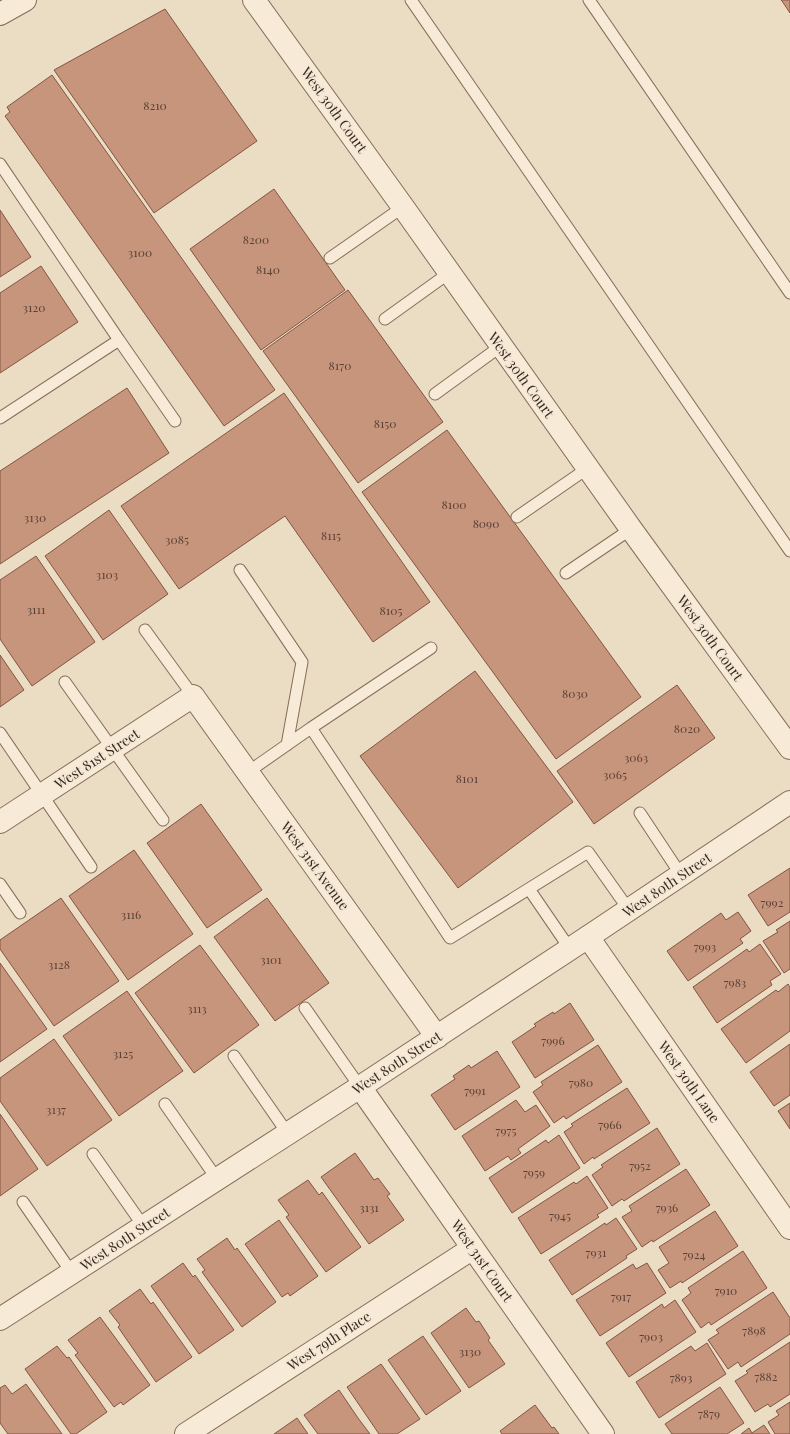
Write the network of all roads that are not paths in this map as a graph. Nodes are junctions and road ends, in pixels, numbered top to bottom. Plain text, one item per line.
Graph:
1 (25, 0) edge
2 (254, 0) edge
3 (411, 0) edge
4 (589, 0) edge
5 (0, 14) edge
6 (0, 164) edge
7 (403, 207) junction
8 (330, 258) dead end
9 (449, 273) junction
10 (790, 293) edge
11 (385, 319) dead end
12 (119, 340) junction
13 (501, 346) junction
14 (435, 394) dead end
15 (0, 418) edge
16 (175, 421) dead end
17 (588, 468) junction
18 (517, 517) dead end
19 (631, 530) junction
20 (790, 552) edge
21 (240, 570) dead end
22 (566, 573) dead end
23 (145, 630) dead end
24 (431, 648) dead end
25 (65, 682) dead end
26 (193, 696) junction
27 (311, 728) junction
28 (0, 733) edge
29 (287, 745) junction
30 (790, 748) edge
31 (112, 749) junction
32 (248, 772) junction
33 (42, 794) junction
34 (790, 802) edge
35 (640, 813) dead end
36 (163, 820) dead end
37 (0, 822) edge
38 (91, 867) dead end
39 (681, 875) junction
40 (0, 884) edge
41 (529, 889) junction
42 (629, 910) junction
43 (20, 913) dead end
44 (588, 937) junction
45 (570, 950) junction
46 (305, 1008) dead end
47 (437, 1037) junction
48 (234, 1056) dead end
49 (360, 1087) junction
50 (165, 1104) dead end
51 (288, 1134) junction
52 (93, 1154) dead end
53 (217, 1179) junction
54 (24, 1202) dead end
55 (144, 1227) junction
56 (790, 1228) edge
57 (473, 1248) junction
58 (72, 1273) junction
59 (0, 1319) edge
60 (186, 1434) edge
61 (603, 1434) edge

1 - 5 street
2 - 7 street, West 30th Court
3 - 20 lane
4 - 10 lane
6 - 12 lane
7 - 8 lane
7 - 9 street, West 30th Court
9 - 11 lane
9 - 13 street, West 30th Court
12 - 15 lane
12 - 16 lane
13 - 14 lane
13 - 17 street, West 30th Court
17 - 18 lane
17 - 19 street, West 30th Court
19 - 22 lane
19 - 30 street, West 30th Court
21 - 29 lane
23 - 26 lane
24 - 27 lane
25 - 31 lane
26 - 31 street, West 81st Street
26 - 32 street, West 31st Avenue
27 - 29 lane
27 - 41 lane
28 - 33 lane
29 - 32 lane
31 - 33 street, West 81st Street
31 - 36 lane
32 - 47 street, West 31st Avenue
33 - 37 street, West 81st Street
33 - 38 lane
34 - 39 street, West 80th Street
35 - 39 lane
39 - 42 street, West 80th Street
40 - 43 lane
41 - 42 lane
41 - 45 lane
42 - 44 street, West 80th Street
44 - 45 street, West 80th Street
44 - 56 street, West 30th Lane
45 - 47 street, West 80th Street
46 - 49 lane
47 - 49 street, West 80th Street
48 - 51 lane
49 - 51 street, West 80th Street
49 - 57 street, West 31st Court
50 - 53 lane
51 - 53 street, West 80th Street
52 - 55 lane
53 - 55 street, West 80th Street
54 - 58 lane
55 - 58 street, West 80th Street
57 - 60 street, West 79th Place
57 - 61 street, West 31st Court
58 - 59 street, West 80th Street

